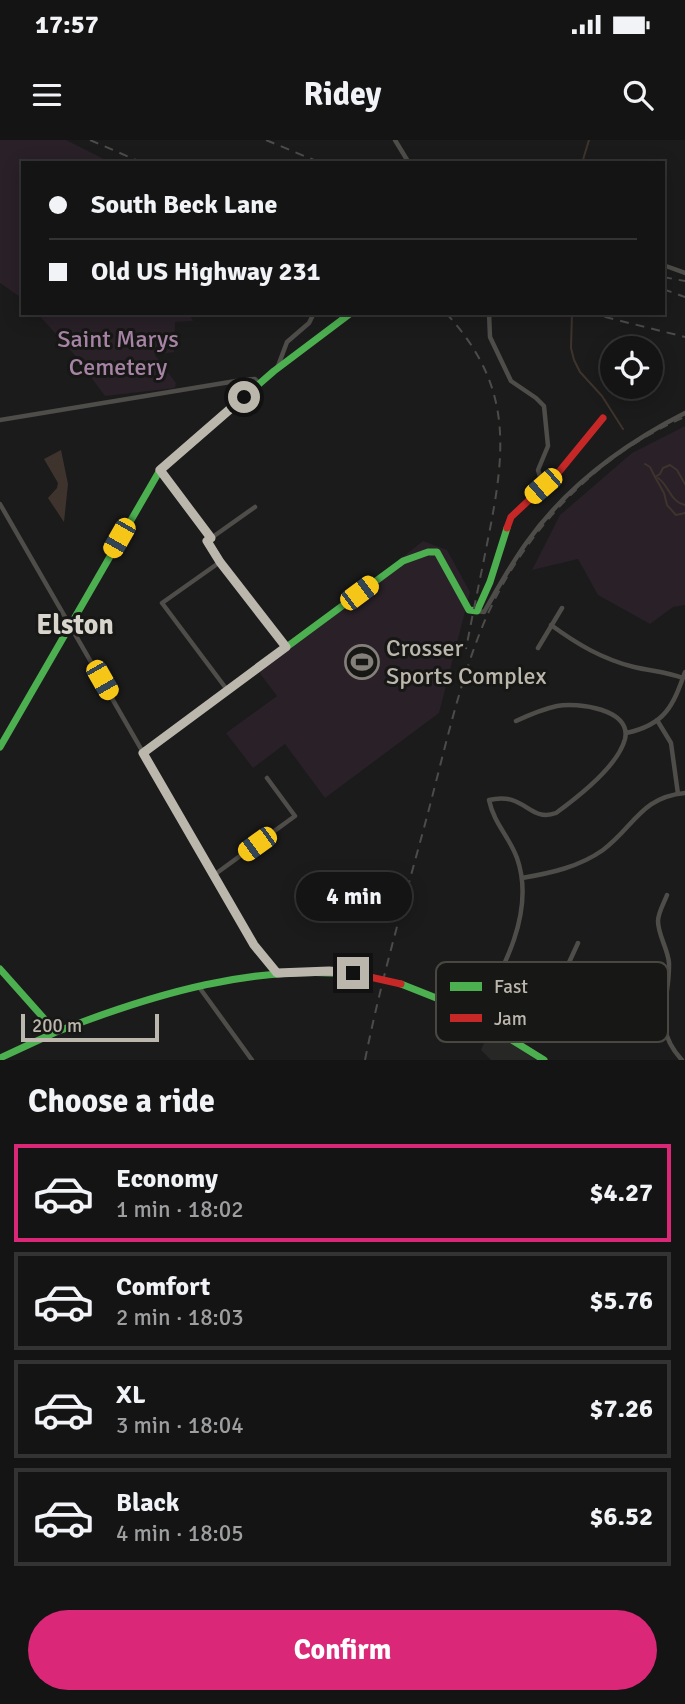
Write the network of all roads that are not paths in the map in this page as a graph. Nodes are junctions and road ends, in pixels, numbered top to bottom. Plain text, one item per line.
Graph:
1 (395, 140) edge
2 (408, 161) edge
3 (665, 266) edge
4 (685, 274) edge
5 (313, 315) edge
6 (348, 315) edge
7 (489, 315) edge
8 (274, 371) junction
9 (260, 384) junction
10 (685, 413) edge
11 (603, 418) dead end
12 (0, 420) edge
13 (160, 470) junction
14 (543, 486) junction
15 (0, 503) edge
16 (255, 507) dead end
17 (211, 538) junction
18 (220, 562) junction
19 (562, 608) dead end
20 (477, 611) junction
21 (70, 624) junction
22 (551, 625) junction
23 (286, 647) junction
24 (538, 648) dead end
25 (684, 675) edge
26 (228, 691) junction
27 (657, 720) junction
28 (516, 721) dead end
29 (626, 733) junction
30 (0, 747) edge
31 (143, 753) junction
32 (267, 778) dead end
33 (685, 793) edge
34 (678, 794) junction
35 (214, 875) junction
36 (522, 878) junction
37 (667, 895) dead end
38 (578, 943) dead end
39 (505, 962) edge
40 (569, 962) edge
41 (0, 969) edge
42 (277, 973) junction
43 (199, 987) junction
44 (668, 991) edge
45 (436, 996) edge
46 (56, 1032) junction
47 (668, 1040) edge
48 (517, 1042) edge
49 (0, 1058) edge
50 (252, 1060) edge
51 (544, 1060) edge
52 (681, 1060) edge

1 - 2 street
3 - 4 street
5 - 8 street
6 - 8 street
7 - 14 street
8 - 9 street
9 - 12 street
9 - 13 street
10 - 20 street
11 - 14 street
13 - 17 street
13 - 21 street
14 - 20 street
15 - 21 street
16 - 17 street
17 - 18 street
18 - 23 street
18 - 26 street
19 - 22 street
20 - 23 street
21 - 30 street
21 - 31 street
22 - 24 street
22 - 25 street
23 - 26 street
25 - 27 street
26 - 31 street
27 - 29 street
27 - 34 street
28 - 29 street
29 - 36 street
31 - 35 street
32 - 35 street
33 - 34 street
34 - 36 street
35 - 42 street
36 - 39 street
37 - 44 street
38 - 40 street
41 - 46 street
42 - 43 street
42 - 45 street, bridge
43 - 46 street
43 - 50 street
46 - 49 street
47 - 52 street
48 - 51 street

